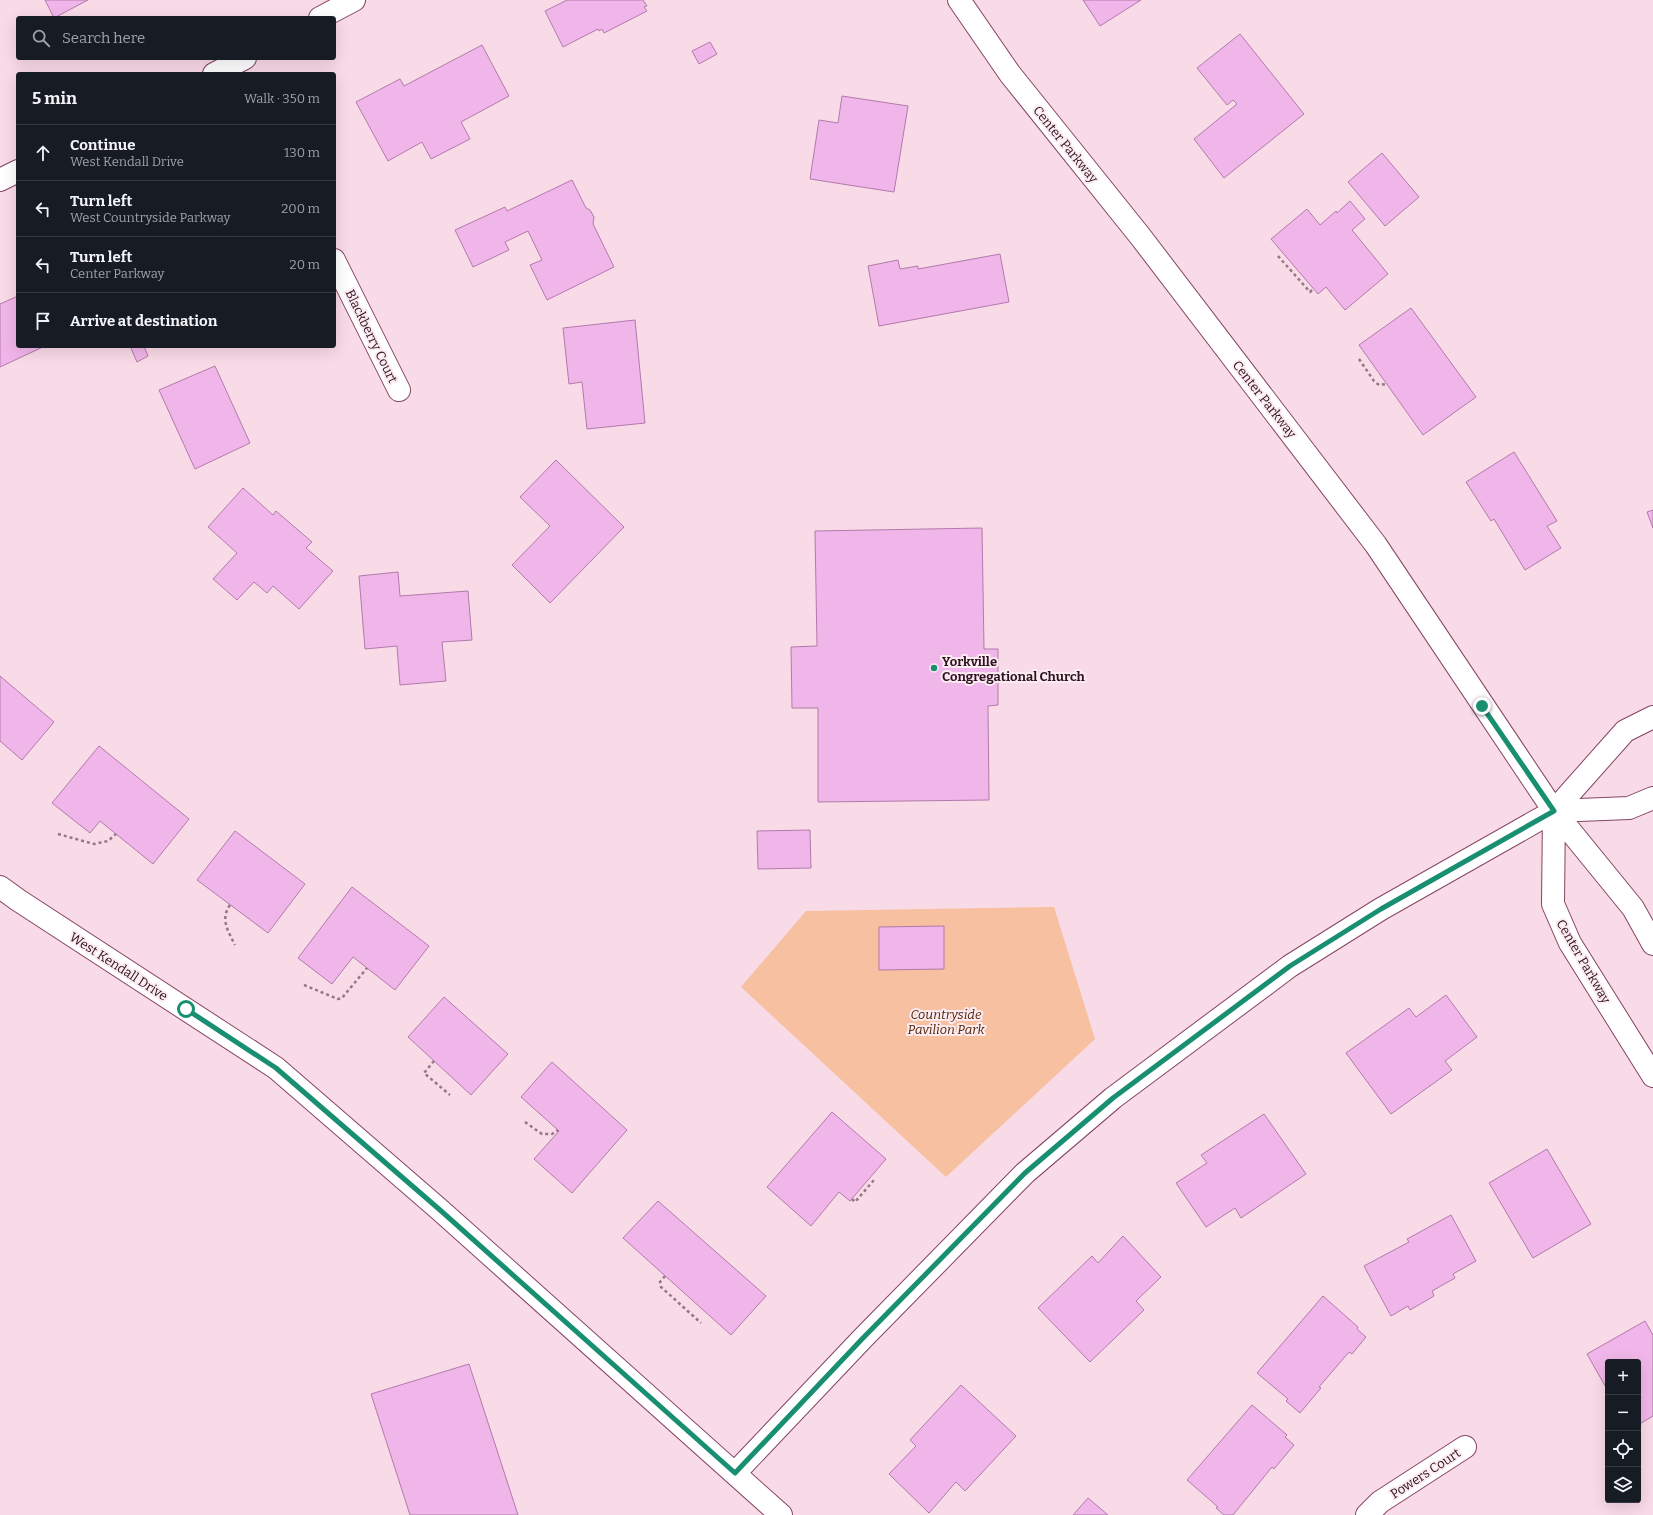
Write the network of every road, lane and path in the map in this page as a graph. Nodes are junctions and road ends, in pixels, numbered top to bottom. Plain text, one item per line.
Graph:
1 (354, 0) edge
2 (959, 0) edge
3 (324, 16) edge
4 (241, 65) edge
5 (220, 72) edge
6 (16, 172) edge
7 (0, 180) edge
8 (1278, 256) dead end
9 (336, 264) edge
10 (1314, 288) dead end
11 (1359, 358) dead end
12 (1386, 384) dead end
13 (399, 390) dead end
14 (1653, 717) edge
15 (1653, 798) edge
16 (1554, 811) junction
17 (58, 834) dead end
18 (116, 834) dead end
19 (0, 887) edge
20 (230, 905) dead end
21 (1653, 944) edge
22 (235, 945) dead end
23 (367, 968) dead end
24 (304, 985) dead end
25 (434, 1061) dead end
26 (1653, 1076) edge
27 (450, 1095) dead end
28 (525, 1122) dead end
29 (558, 1130) dead end
30 (874, 1180) dead end
31 (852, 1199) dead end
32 (665, 1276) dead end
33 (702, 1323) dead end
34 (1465, 1447) dead end
35 (735, 1473) junction
36 (781, 1515) edge
37 (1367, 1515) edge

1 - 3 street
2 - 16 street, Center Parkway
4 - 5 street
6 - 7 street
8 - 10 path
9 - 13 street, Blackberry Court
11 - 12 path
14 - 16 street
15 - 16 street
16 - 21 street, Center Parkway
16 - 26 street, Center Parkway
16 - 35 street
17 - 18 path
19 - 35 street, West Kendall Drive
20 - 22 path
23 - 24 path
25 - 27 path
28 - 29 path
30 - 31 path
32 - 33 path
34 - 37 street, Powers Court
35 - 36 street, West Kendall Drive

